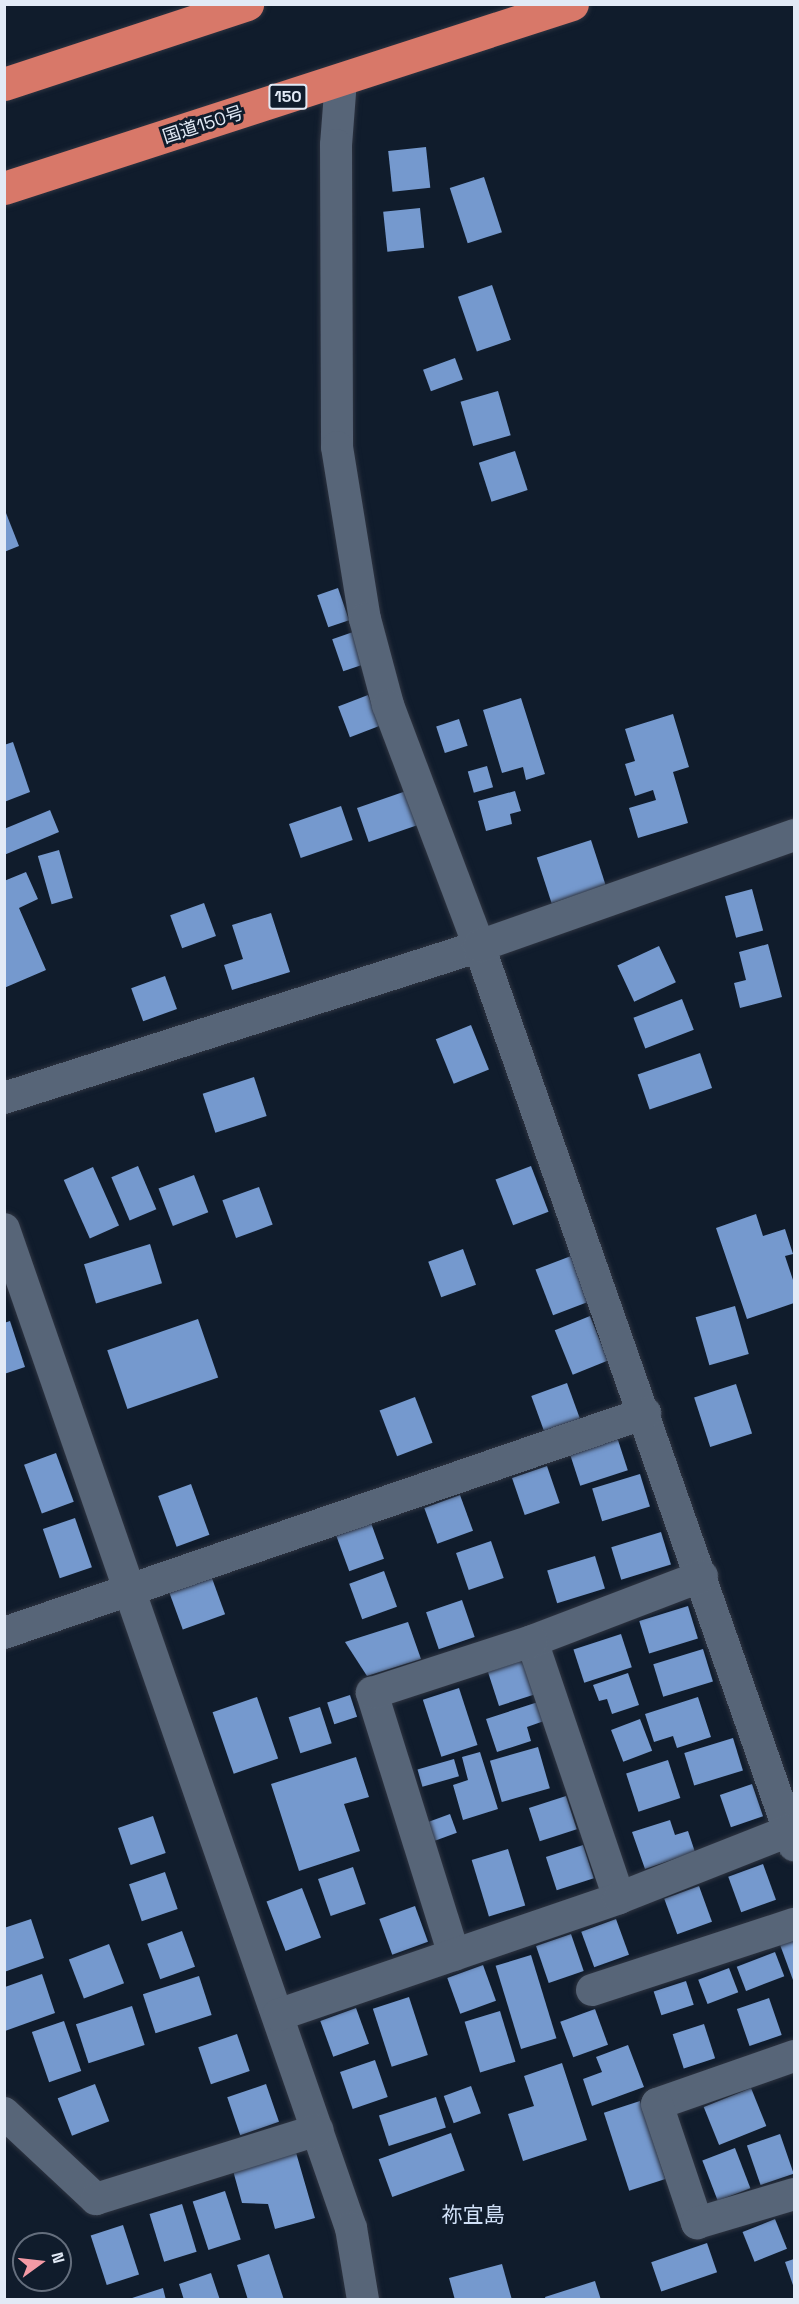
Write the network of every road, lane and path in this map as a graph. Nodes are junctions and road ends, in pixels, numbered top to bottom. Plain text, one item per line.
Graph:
1 (248, 4) edge
2 (572, 4) edge
3 (341, 80) junction
4 (4, 84) edge
5 (4, 188) edge
6 (795, 835) edge
7 (479, 946) junction
8 (4, 1098) edge
9 (4, 1229) edge
10 (645, 1413) junction
11 (702, 1576) junction
12 (132, 1589) junction
13 (4, 1633) edge
14 (532, 1641) junction
15 (793, 1835) edge
16 (619, 1898) junction
17 (795, 1924) edge
18 (454, 1955) junction
19 (592, 1990) dead end
20 (278, 2015) junction
21 (795, 2056) edge
22 (4, 2113) edge
23 (317, 2130) junction
24 (795, 2194) edge
25 (363, 2300) edge

1 - 4 highway
2 - 3 highway, 国道150号 / 150
3 - 5 highway, 国道150号 / 150
3 - 7 street
6 - 7 street
7 - 8 street
7 - 10 street
9 - 12 street
10 - 11 street
10 - 12 street
11 - 14 street
11 - 15 street
12 - 13 street
12 - 20 street
14 - 16 street
14 - 18 street
15 - 16 street
16 - 18 street
17 - 19 street
18 - 20 street
20 - 23 street
21 - 24 street
22 - 23 street
23 - 25 street

